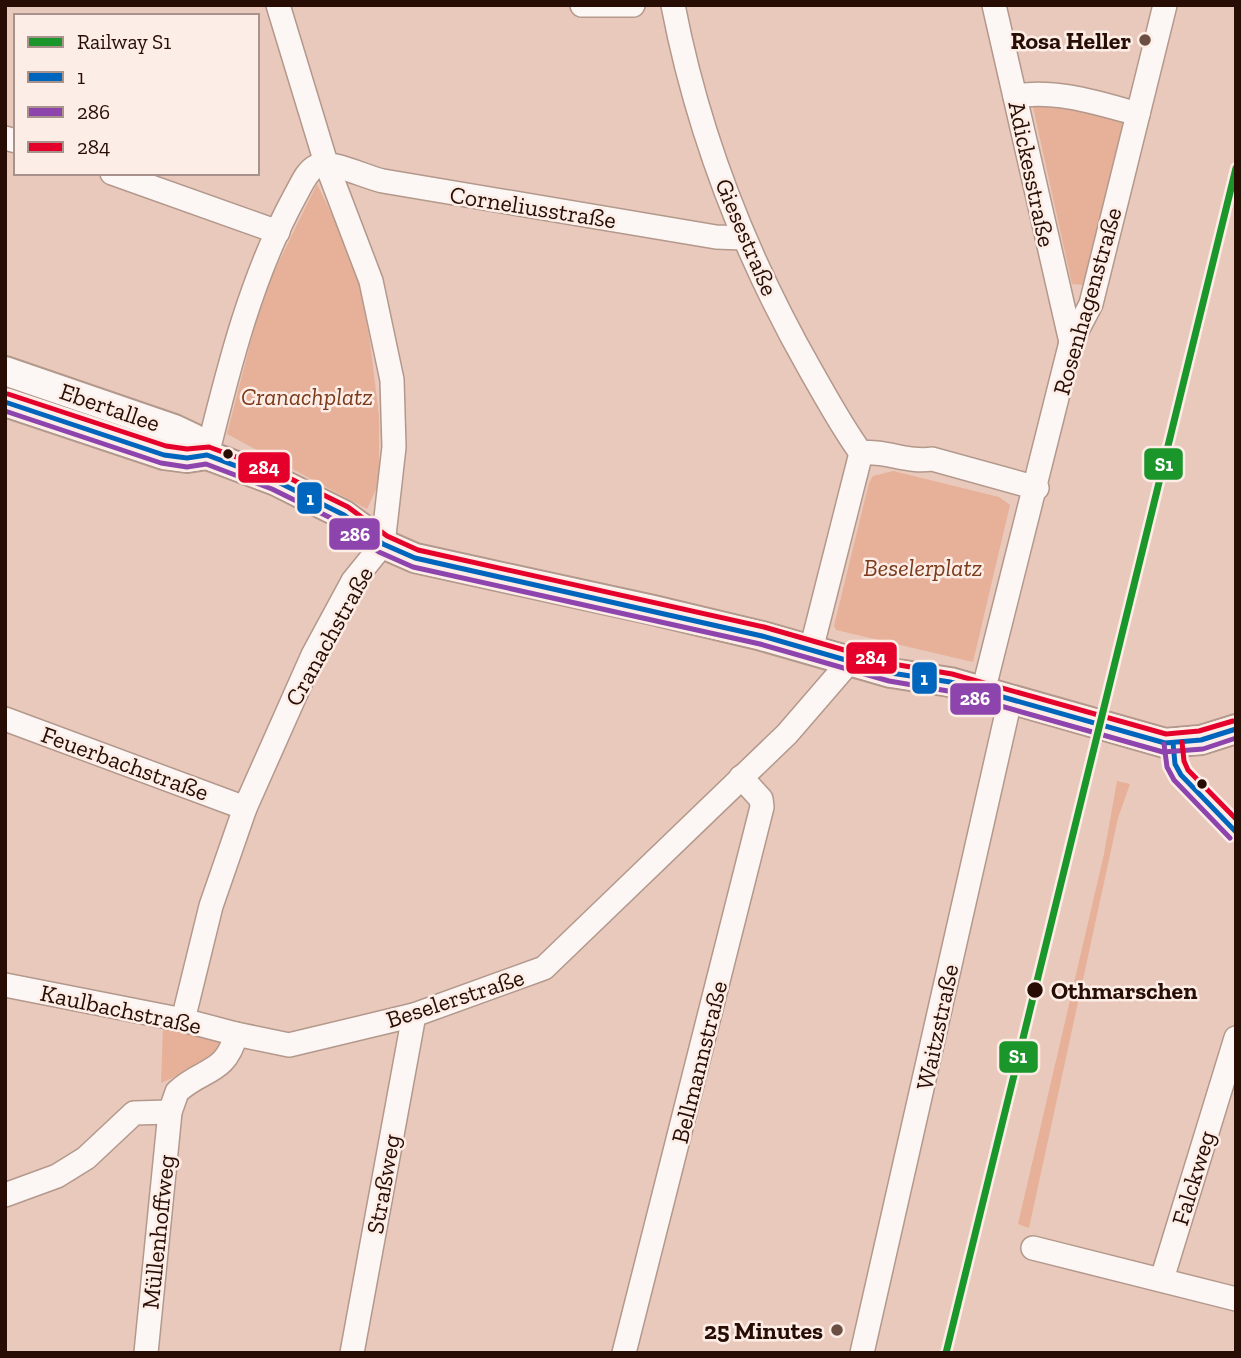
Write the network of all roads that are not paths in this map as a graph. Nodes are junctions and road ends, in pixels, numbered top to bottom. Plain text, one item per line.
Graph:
1 (278, 5) edge
2 (582, 5) edge
3 (633, 5) edge
4 (673, 5) edge
5 (995, 5) edge
6 (1165, 5) edge
7 (1015, 96) junction
8 (1138, 114) junction
9 (326, 163) junction
10 (118, 175) edge
11 (278, 232) junction
12 (743, 238) junction
13 (1071, 342) junction
14 (5, 370) edge
15 (5, 402) edge
16 (861, 453) junction
17 (207, 455) junction
18 (1037, 488) junction
19 (383, 544) junction
20 (811, 650) junction
21 (850, 661) junction
22 (983, 692) junction
23 (1010, 700) junction
24 (5, 719) edge
25 (1236, 729) edge
26 (741, 778) junction
27 (245, 807) junction
28 (5, 985) edge
29 (414, 1015) junction
30 (183, 1020) junction
31 (236, 1034) junction
32 (1236, 1038) edge
33 (170, 1112) junction
34 (5, 1195) edge
35 (1033, 1248) dead end
36 (1162, 1279) junction
37 (1236, 1300) edge
38 (146, 1353) edge
39 (352, 1353) edge
40 (624, 1353) edge
41 (862, 1353) edge

1 - 9 street, Cranachstraße
2 - 3 street
4 - 12 street, Giesestraße
5 - 7 street, Adickesstraße
6 - 8 street, Rosenhagenstraße
7 - 8 street
7 - 13 street, Adickesstraße
8 - 13 street, Rosenhagenstraße
9 - 11 street
9 - 12 street, Corneliusstraße
9 - 19 street, Cranachstraße
10 - 11 street
11 - 17 street
12 - 16 street, Giesestraße
13 - 18 street, Rosenhagenstraße
14 - 17 main road, Ebertallee
15 - 17 main road, Ebertallee
16 - 18 street
16 - 20 street
17 - 19 main road, Ebertallee
18 - 22 street
19 - 20 main road, Ebertallee
19 - 27 street, Cranachstraße
20 - 21 main road, Ebertallee
21 - 22 main road, Ebertallee
21 - 26 street, Beselerstraße
22 - 23 main road, Ebertallee
23 - 25 main road, Ebertallee
23 - 41 street, Waitzstraße
24 - 27 street, Feuerbachstraße
26 - 29 street, Beselerstraße
26 - 40 street, Bellmannstraße
27 - 30 street, Cranachstraße
28 - 30 street, Kaulbachstraße
29 - 31 street, Beselerstraße
29 - 39 street, Straßweg
30 - 31 street, Kaulbachstraße
31 - 33 street
32 - 36 street, Falckweg
33 - 34 street
33 - 38 street, Müllenhoffweg
35 - 36 street
36 - 37 street

